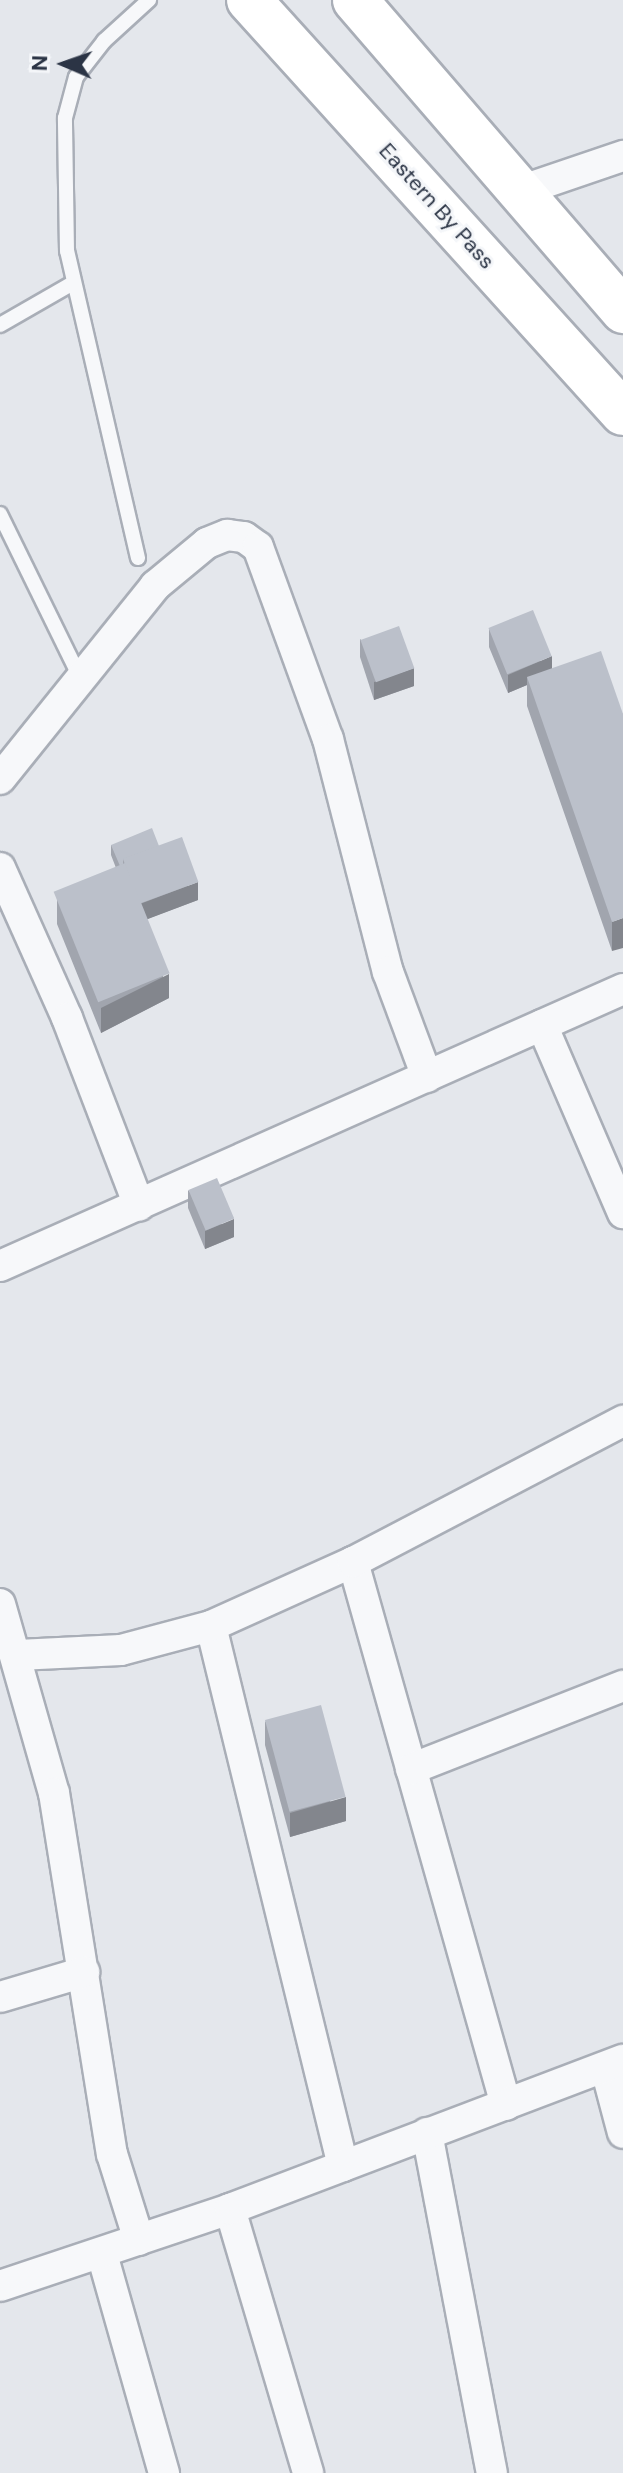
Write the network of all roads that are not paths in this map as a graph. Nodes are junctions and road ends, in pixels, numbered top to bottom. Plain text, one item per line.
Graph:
1 (149, 0) edge
2 (249, 0) edge
3 (355, 0) edge
4 (623, 156) edge
5 (520, 191) junction
6 (73, 283) junction
7 (623, 311) edge
8 (0, 325) edge
9 (623, 413) edge
10 (0, 514) edge
11 (138, 558) dead end
12 (79, 675) junction
13 (0, 779) edge
14 (0, 868) edge
15 (623, 989) edge
16 (542, 1025) junction
17 (427, 1077) junction
18 (139, 1206) junction
19 (623, 1213) edge
20 (0, 1266) edge
21 (623, 1421) edge
22 (353, 1562) junction
23 (2, 1617) edge
24 (211, 1626) junction
25 (18, 1655) junction
26 (623, 1686) edge
27 (411, 1769) junction
28 (84, 1972) junction
29 (0, 1997) edge
30 (615, 2064) edge
31 (506, 2105) junction
32 (427, 2133) junction
33 (623, 2133) edge
34 (343, 2166) junction
35 (230, 2209) junction
36 (139, 2240) junction
37 (102, 2254) junction
38 (0, 2286) edge
39 (164, 2473) edge
40 (308, 2473) edge
41 (492, 2473) edge

1 - 6 lane
2 - 9 main road, Eastern By Pass
3 - 5 main road
4 - 5 street
5 - 7 main road
6 - 8 lane
6 - 11 lane
10 - 12 lane
12 - 13 street
12 - 17 street
14 - 18 street
15 - 16 street
16 - 17 street
16 - 19 street
17 - 18 street
18 - 20 street
21 - 22 street
22 - 24 street
22 - 27 street
23 - 25 street
24 - 25 street
24 - 34 street
25 - 28 street
26 - 27 street
27 - 31 street
28 - 29 street
28 - 36 street
30 - 31 street
30 - 33 street
31 - 32 street
32 - 34 street
32 - 41 street
34 - 35 street
35 - 36 street
35 - 40 street
36 - 37 street
37 - 38 street
37 - 39 street

